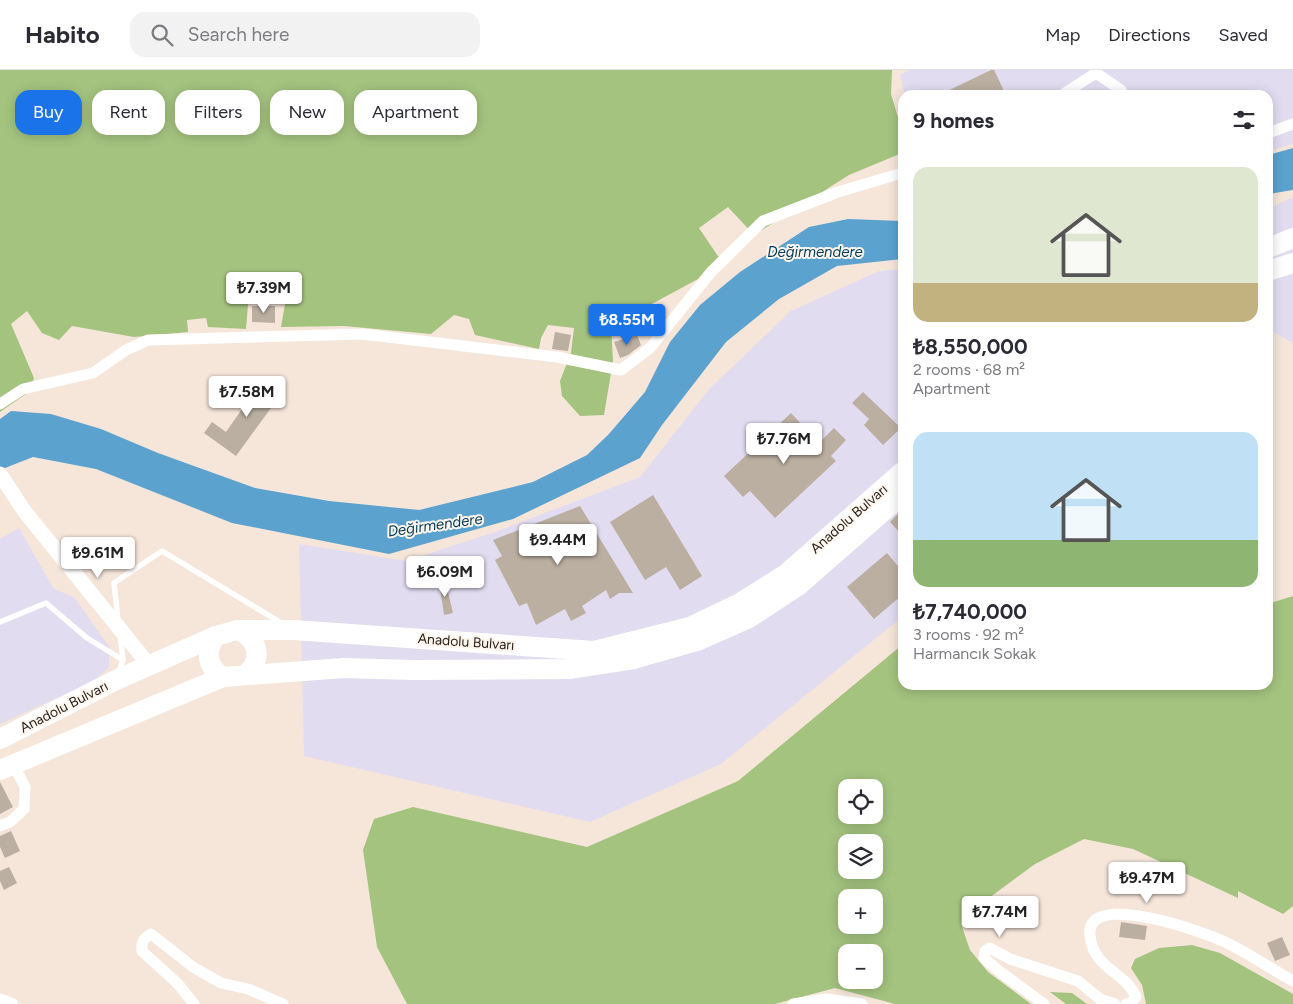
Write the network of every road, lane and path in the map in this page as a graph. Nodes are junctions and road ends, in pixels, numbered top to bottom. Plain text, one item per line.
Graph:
1 (1070, 90) edge
2 (1121, 90) edge
3 (1293, 124) edge
4 (1273, 131) edge
5 (898, 174) edge
6 (1293, 238) edge
7 (1273, 246) edge
8 (1293, 263) edge
9 (1273, 269) edge
10 (0, 404) edge
11 (0, 474) edge
12 (898, 476) edge
13 (898, 498) edge
14 (0, 622) edge
15 (237, 630) junction
16 (293, 630) junction
17 (119, 631) junction
18 (216, 636) junction
19 (123, 660) junction
20 (149, 665) junction
21 (246, 675) junction
22 (223, 677) junction
23 (116, 680) junction
24 (0, 739) edge
25 (7, 767) edge
26 (0, 826) edge
27 (1293, 981) edge
28 (0, 999) edge
29 (13, 1004) edge
30 (194, 1004) edge
31 (283, 1004) edge
32 (793, 1004) edge
33 (862, 1004) edge
34 (1044, 1004) edge
35 (1115, 1004) edge
36 (1126, 1004) edge

1 - 2 street
3 - 4 street
5 - 10 street
6 - 7 highway
8 - 9 highway
11 - 17 street
12 - 16 highway, Anadolu Bulvarı
13 - 21 highway, Anadolu Bulvarı
14 - 19 lane
15 - 16 highway, Anadolu Bulvarı
15 - 18 highway, Anadolu Bulvarı
15 - 21 highway
16 - 17 lane
17 - 19 lane
17 - 20 street
18 - 20 highway, Anadolu Bulvarı
18 - 22 highway
19 - 23 lane
20 - 23 highway, Anadolu Bulvarı
21 - 22 highway, Anadolu Bulvarı
22 - 25 highway, Anadolu Bulvarı
23 - 24 highway, Anadolu Bulvarı
25 - 26 street
27 - 36 street
28 - 29 street
30 - 31 street
32 - 33 street
34 - 35 street

